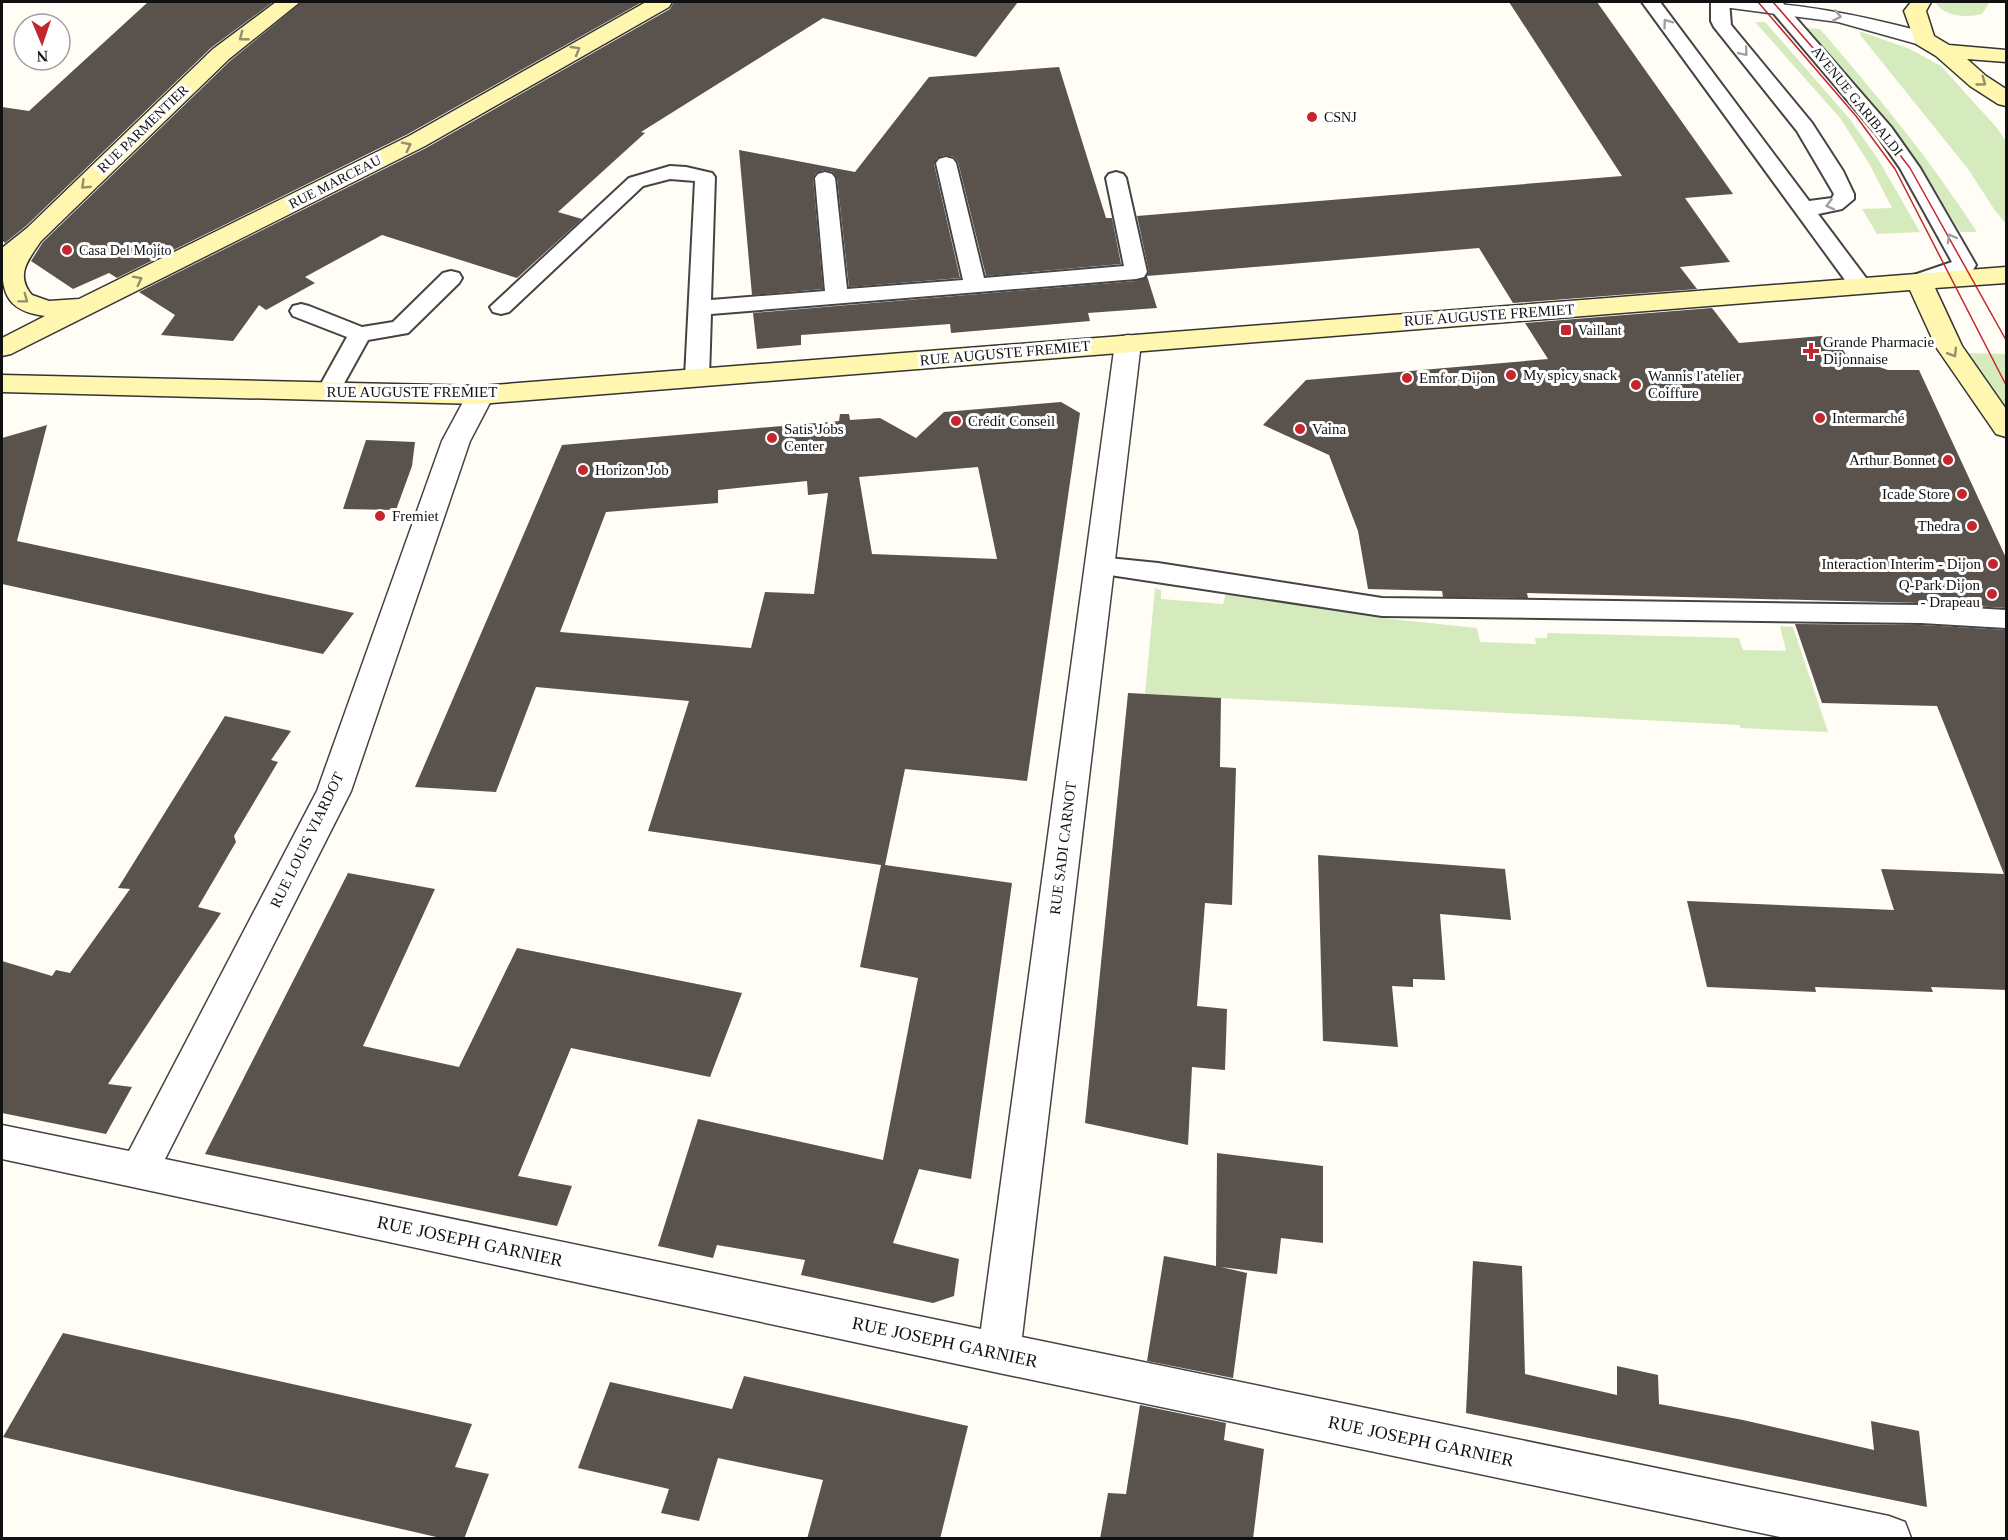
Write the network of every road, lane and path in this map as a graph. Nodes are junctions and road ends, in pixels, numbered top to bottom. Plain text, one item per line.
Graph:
1 (289, 2) edge
2 (661, 2) edge
3 (1652, 2) edge
4 (1720, 2) edge
5 (1731, 2) edge
6 (1921, 2) edge
7 (1768, 5) edge
8 (1924, 39) junction
9 (1944, 51) junction
10 (2007, 56) edge
11 (2007, 99) edge
12 (946, 163) dead end
13 (825, 178) dead end
14 (1116, 178) dead end
15 (1803, 208) junction
16 (36, 233) junction
17 (2, 260) edge
18 (2007, 275) edge
19 (451, 278) dead end
20 (1919, 281) junction
21 (975, 285) junction
22 (1861, 286) junction
23 (837, 297) junction
24 (86, 306) junction
25 (501, 307) dead end
26 (700, 308) junction
27 (302, 311) dead end
28 (360, 334) junction
29 (1128, 343) junction
30 (2, 348) edge
31 (697, 377) junction
32 (2, 384) edge
33 (329, 392) junction
34 (480, 395) junction
35 (2007, 428) edge
36 (1099, 566) junction
37 (2007, 619) edge
38 (2, 1142) edge
39 (139, 1170) junction
40 (999, 1353) junction
41 (1889, 1539) edge

1 -> 16 main road, RUE PARMENTIER
24 -> 2 main road, RUE MARCEAU
15 -> 3 lane
4 -> 15 lane
5 - 7 street
6 - 8 main road
7 -> 8 street
7 - 20 lane, AVENUE GARIBALDI
8 - 9 main road
9 - 10 main road
9 -> 11 main road
12 - 21 lane
13 - 23 lane
14 - 21 lane
15 - 22 lane
16 - 17 main road, RUE PARMENTIER
16 -> 24 main road
18 - 20 main road, RUE AUGUSTE FREMIET
19 - 28 lane
20 - 22 main road, RUE AUGUSTE FREMIET
20 -> 35 main road
21 - 23 lane
22 - 29 main road, RUE AUGUSTE FREMIET
23 - 26 lane
24 - 30 main road, RUE MARCEAU
25 - 26 lane
26 - 31 lane
27 - 28 lane
28 - 33 lane
29 - 31 main road, RUE AUGUSTE FREMIET
29 - 36 street, RUE SADI CARNOT
31 - 34 main road, RUE AUGUSTE FREMIET
32 - 33 main road, RUE AUGUSTE FREMIET
33 - 34 main road, RUE AUGUSTE FREMIET
34 - 39 street, RUE LOUIS VIARDOT
36 - 37 lane
36 - 40 street, RUE SADI CARNOT
38 - 39 street, RUE JOSEPH GARNIER
39 - 40 street, RUE JOSEPH GARNIER
40 - 41 street, RUE JOSEPH GARNIER

